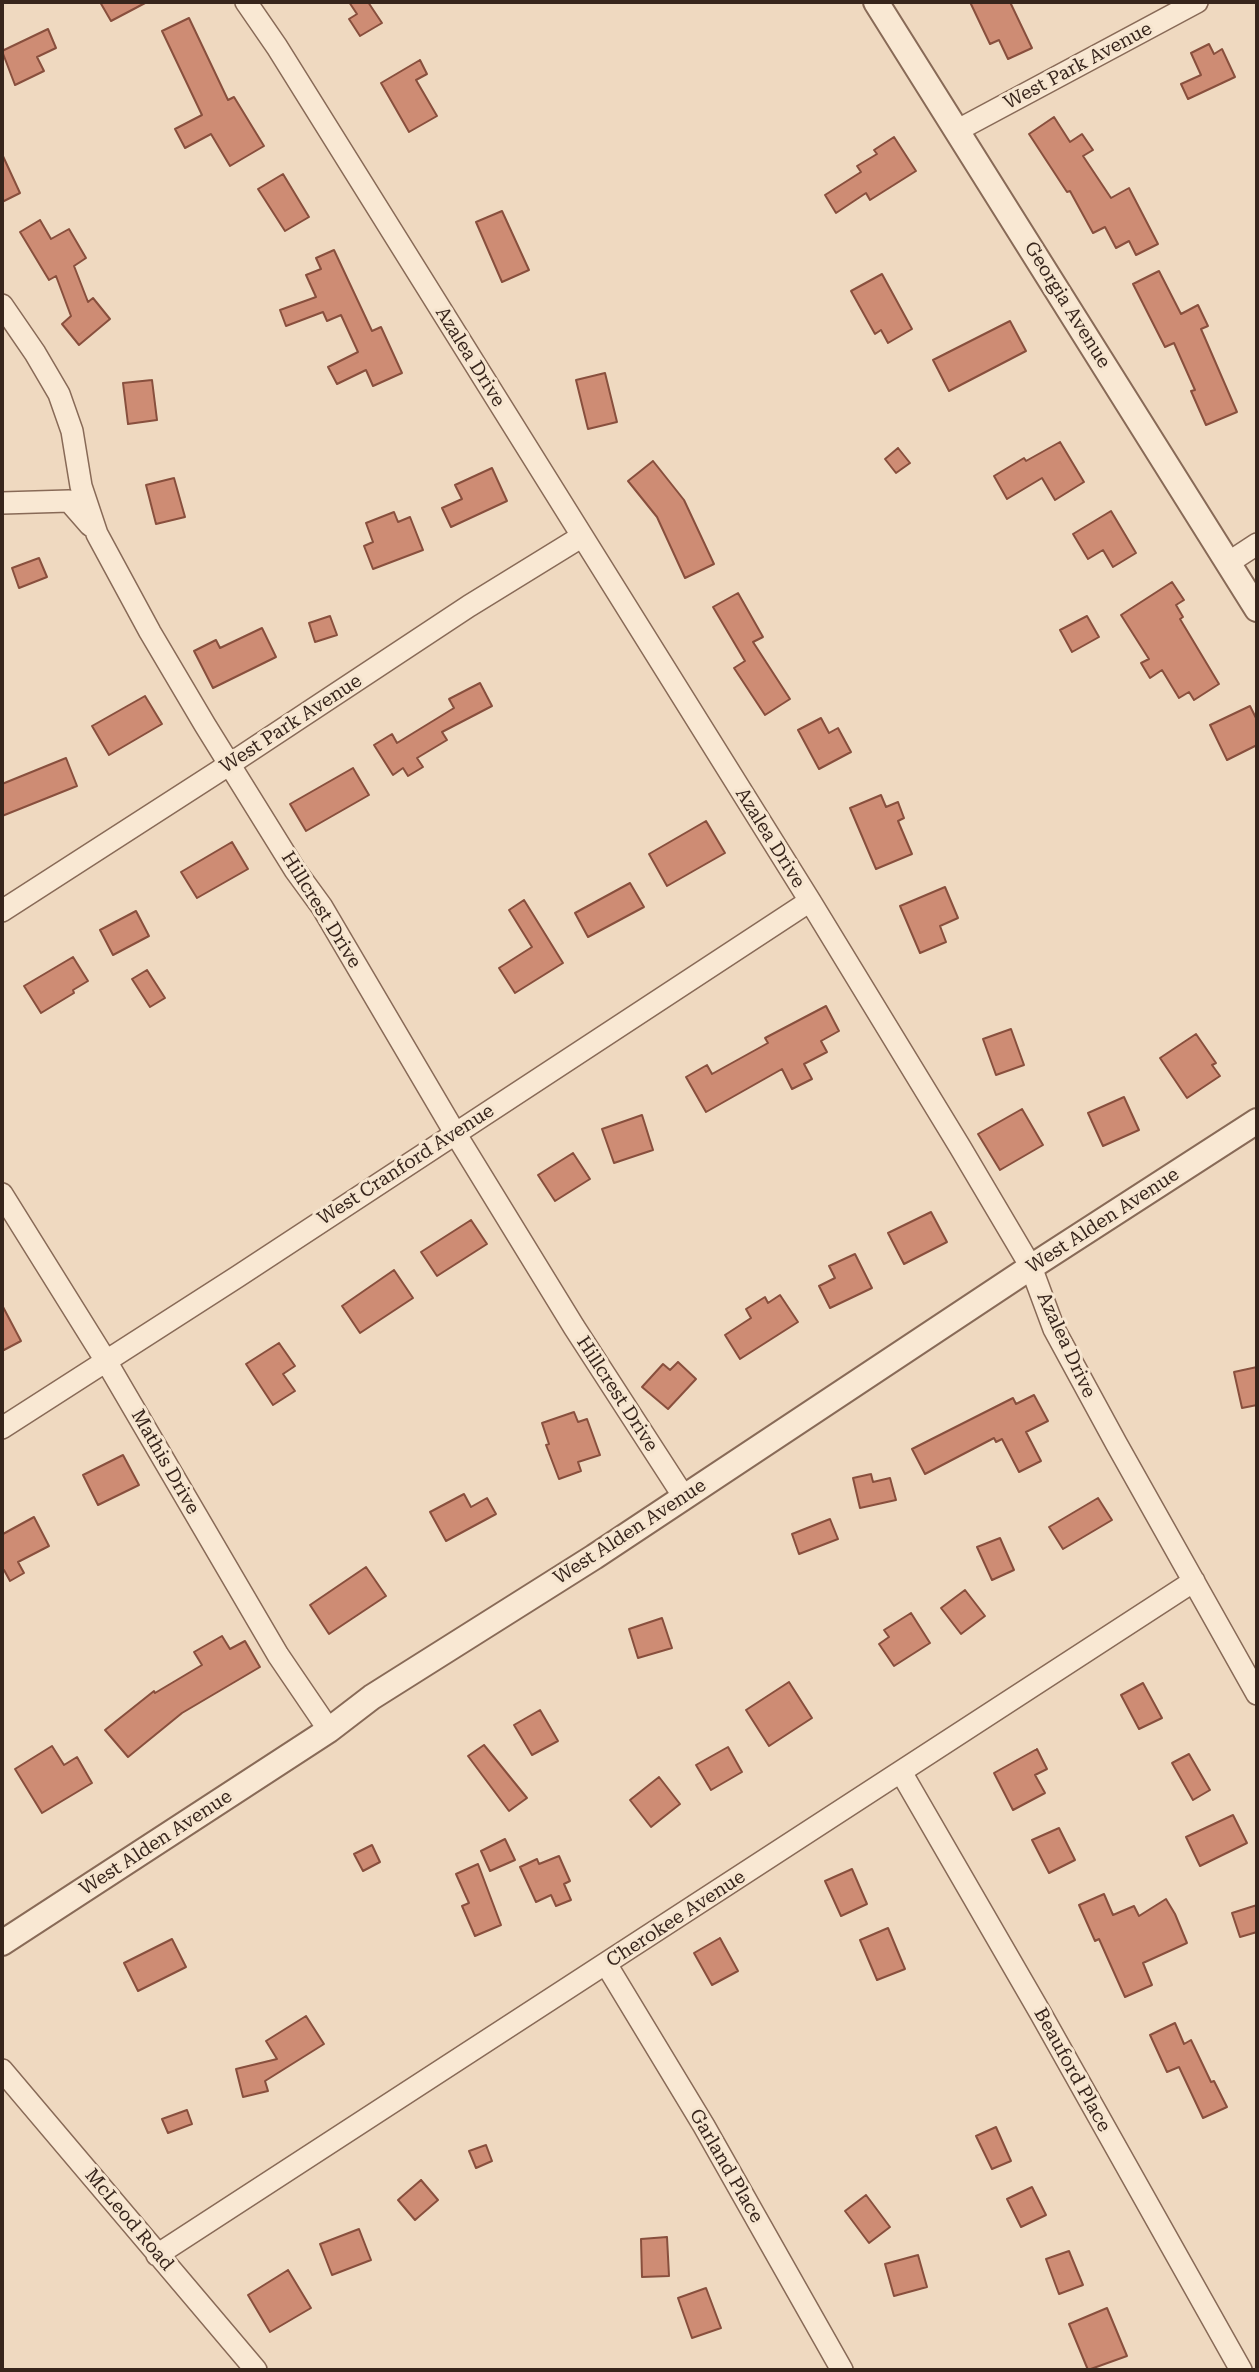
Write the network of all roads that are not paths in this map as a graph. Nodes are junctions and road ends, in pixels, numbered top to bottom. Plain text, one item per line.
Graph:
1 (246, 2) edge
2 (876, 2) edge
3 (1197, 2) edge
4 (958, 130) junction
5 (2, 305) edge
6 (2, 503) edge
7 (97, 534) junction
8 (581, 537) junction
9 (1257, 544) edge
10 (1228, 563) junction
11 (1257, 610) edge
12 (230, 764) junction
13 (810, 901) junction
14 (2, 911) edge
15 (1257, 1121) edge
16 (455, 1133) junction
17 (2, 1194) edge
18 (1031, 1267) junction
19 (106, 1361) junction
20 (2, 1428) edge
21 (684, 1497) junction
22 (1194, 1581) junction
23 (1257, 1694) edge
24 (329, 1730) junction
25 (901, 1772) junction
26 (2, 1943) edge
27 (607, 1964) junction
28 (2, 2070) edge
29 (157, 2255) junction
30 (256, 2370) edge
31 (842, 2370) edge
32 (1241, 2370) edge

1 - 8 street, Azalea Drive
2 - 4 street, Georgia Avenue
3 - 4 street, West Park Avenue
4 - 10 street, Georgia Avenue
5 - 7 street, Hillcrest Drive
6 - 7 street
7 - 12 street, Hillcrest Drive
8 - 12 street, West Park Avenue
8 - 13 street, Azalea Drive
9 - 10 street
10 - 11 street, Georgia Avenue
12 - 14 street, West Park Avenue
12 - 16 street, Hillcrest Drive
13 - 16 street, West Cranford Avenue
13 - 18 street, Azalea Drive
15 - 18 street, West Alden Avenue
16 - 19 street, West Cranford Avenue
16 - 21 street, Hillcrest Drive
17 - 19 street, Mathis Drive
18 - 21 street, West Alden Avenue
18 - 22 street, Azalea Drive
19 - 20 street, West Cranford Avenue
19 - 24 street, Mathis Drive
21 - 24 street, West Alden Avenue
22 - 23 street, Azalea Drive
22 - 25 street, Cherokee Avenue
24 - 26 street, West Alden Avenue
25 - 27 street, Cherokee Avenue
25 - 32 street, Beauford Place
27 - 29 street, Cherokee Avenue
27 - 31 street, Garland Place
28 - 29 street, McLeod Road
29 - 30 street, McLeod Road

